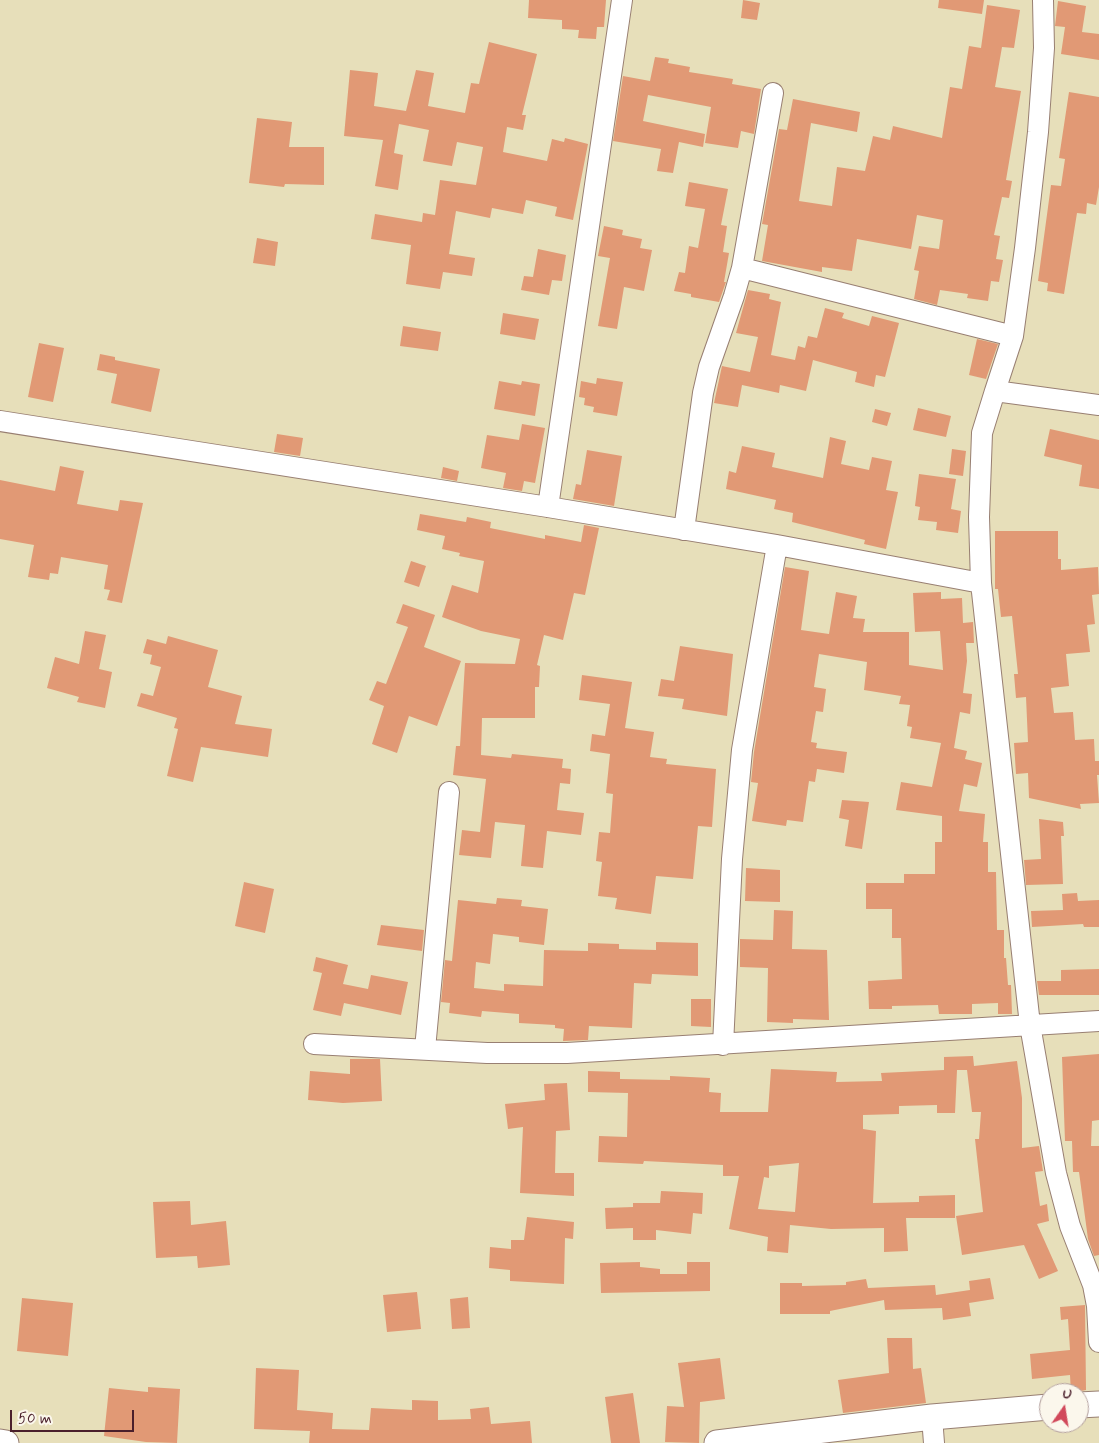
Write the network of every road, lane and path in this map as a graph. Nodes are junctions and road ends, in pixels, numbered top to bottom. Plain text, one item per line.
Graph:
1 (622, 0) edge
2 (1043, 0) edge
3 (773, 93) dead end
4 (742, 268) junction
5 (1013, 336) junction
6 (995, 391) junction
7 (1099, 405) edge
8 (0, 422) edge
9 (548, 507) junction
10 (684, 530) junction
11 (777, 545) junction
12 (981, 582) junction
13 (449, 792) dead end
14 (1099, 1021) edge
15 (1030, 1025) junction
16 (314, 1044) dead end
17 (723, 1046) junction
18 (425, 1049) junction
19 (1099, 1342) edge
20 (1039, 1408) edge
21 (932, 1417) junction
22 (811, 1438) edge
23 (0, 1442) edge
24 (6, 1443) edge
25 (717, 1443) edge
26 (934, 1443) edge

1 - 9 street
2 - 5 street
3 - 4 street
4 - 5 street
4 - 10 street
5 - 6 street
6 - 7 street
6 - 12 street
8 - 9 street
9 - 10 street
10 - 11 street
11 - 12 street
11 - 17 street
12 - 15 street
13 - 18 street
14 - 15 street
15 - 17 street
15 - 19 street
16 - 18 street
17 - 18 street
20 - 21 street
21 - 22 street
21 - 26 street
22 - 25 street
23 - 24 street

